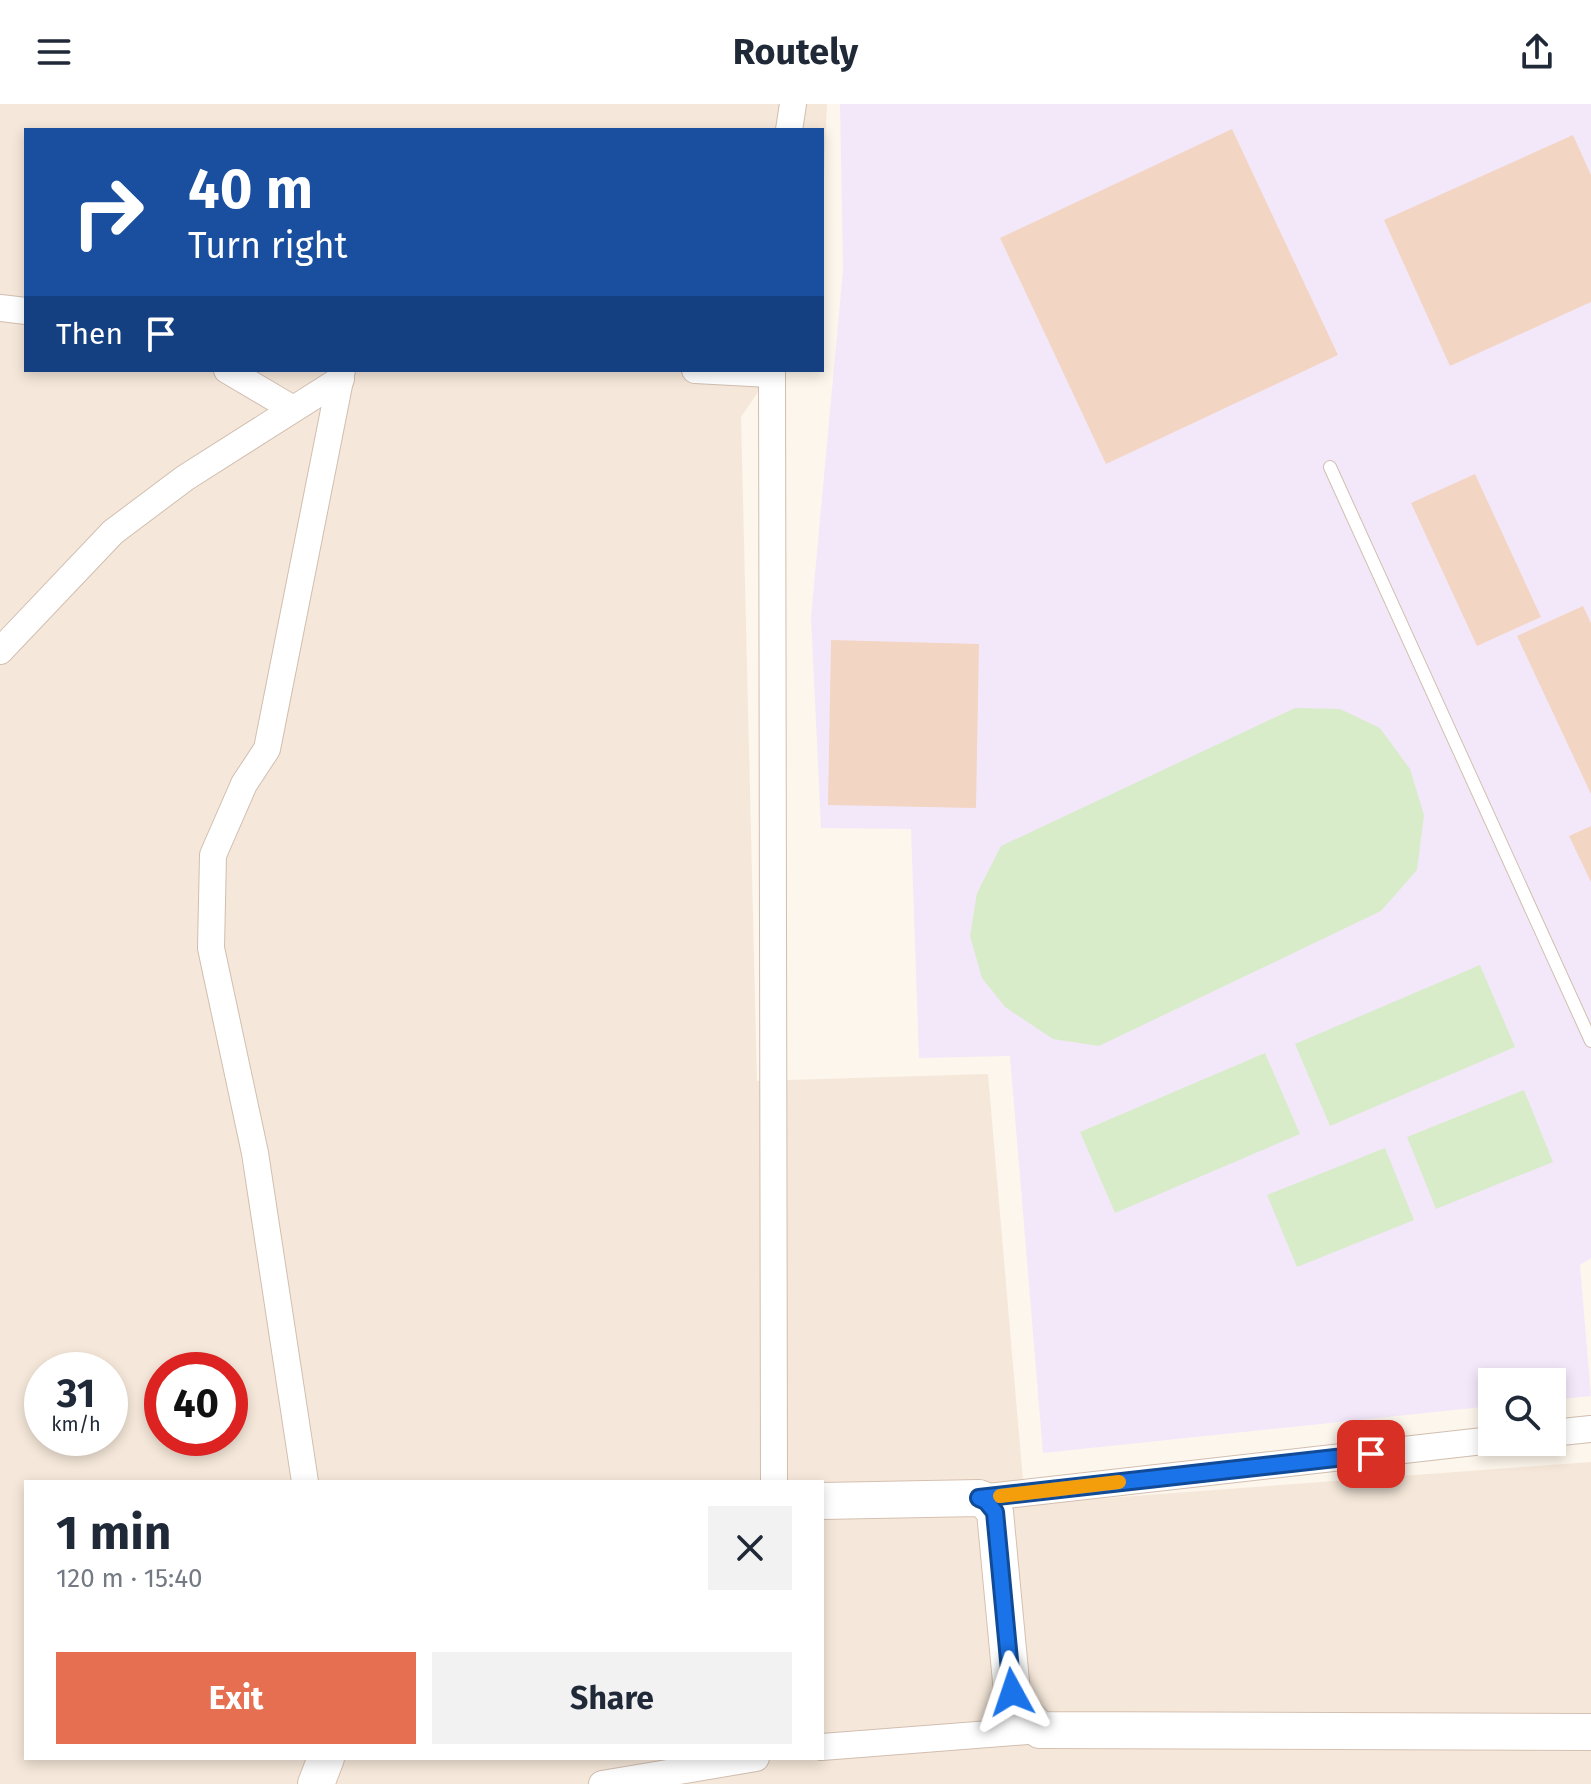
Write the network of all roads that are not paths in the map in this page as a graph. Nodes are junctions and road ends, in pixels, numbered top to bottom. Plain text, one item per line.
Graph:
1 (793, 104) edge
2 (789, 128) edge
3 (0, 308) edge
4 (24, 311) edge
5 (230, 372) edge
6 (771, 372) edge
7 (341, 374) edge
8 (293, 409) junction
9 (1330, 467) dead end
10 (0, 651) edge
11 (1591, 1041) edge
12 (1591, 1429) edge
13 (1566, 1432) edge
14 (1478, 1442) edge
15 (305, 1480) edge
16 (774, 1480) edge
17 (979, 1498) junction
18 (824, 1501) edge
19 (1040, 1730) junction
20 (1591, 1732) edge
21 (824, 1747) edge
22 (325, 1760) edge
23 (744, 1760) edge
24 (611, 1782) edge
25 (316, 1784) edge

1 - 2 street
3 - 4 street
5 - 8 street
6 - 16 street
7 - 8 street
7 - 15 street
8 - 10 street
9 - 11 lane
12 - 13 street
14 - 17 street
17 - 18 street
17 - 19 street
19 - 20 street
19 - 21 street
22 - 25 street
23 - 24 street

